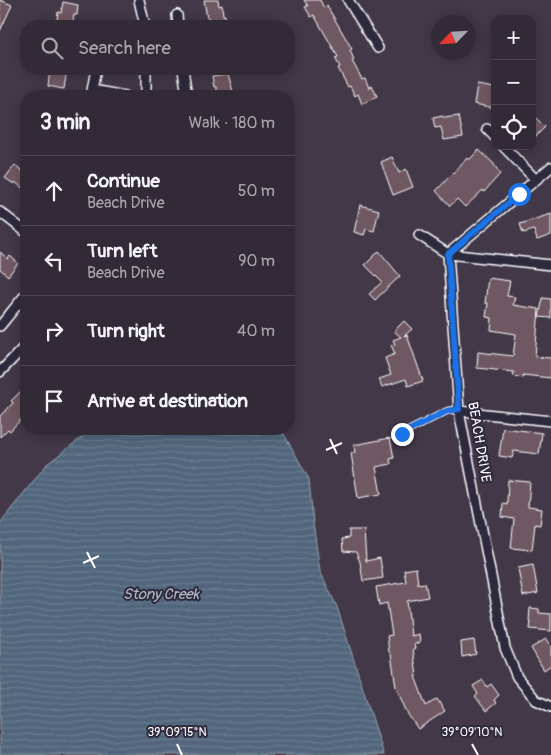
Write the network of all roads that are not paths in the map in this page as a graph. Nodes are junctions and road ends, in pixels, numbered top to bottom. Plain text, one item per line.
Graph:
1 (138, 0) edge
2 (348, 0) edge
3 (177, 15) dead end
4 (143, 20) edge
5 (177, 20) edge
6 (378, 48) dead end
7 (95, 75) edge
8 (146, 75) edge
9 (185, 75) edge
10 (92, 90) edge
11 (146, 90) edge
12 (186, 90) edge
13 (487, 129) dead end
14 (491, 133) edge
15 (507, 150) edge
16 (551, 168) edge
17 (536, 180) junction
18 (0, 212) edge
19 (20, 227) edge
20 (420, 234) dead end
21 (448, 254) junction
22 (551, 265) edge
23 (20, 301) edge
24 (0, 326) edge
25 (20, 352) edge
26 (0, 372) edge
27 (459, 410) junction
28 (551, 422) edge
29 (402, 434) dead end
30 (551, 707) edge

1 - 4 street
2 - 6 street
3 - 5 street
7 - 10 street
8 - 11 street
9 - 12 street
13 - 14 street
15 - 17 street
16 - 17 street
17 - 21 street
18 - 19 street
20 - 21 street
21 - 22 street
21 - 27 street, BEACH DRIVE
23 - 24 street
25 - 26 street
27 - 28 street
27 - 29 lane
27 - 30 street, BEACH DRIVE

